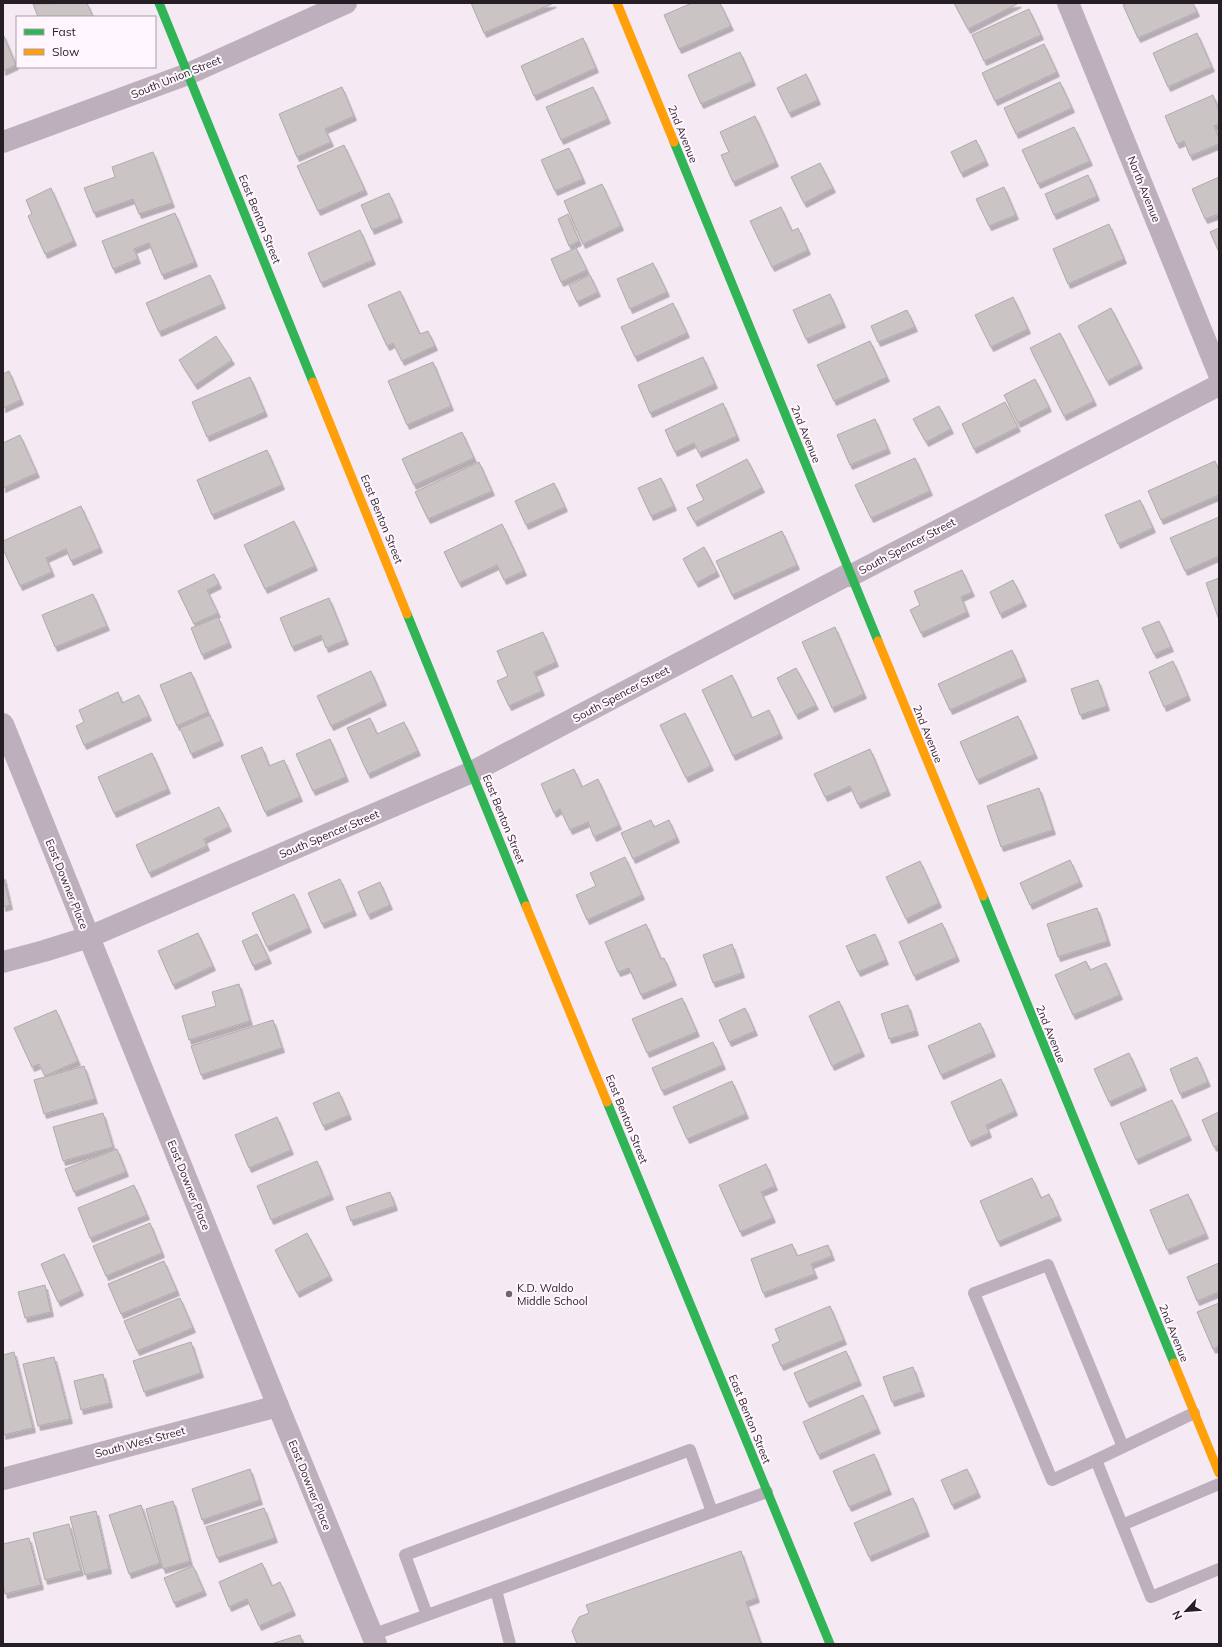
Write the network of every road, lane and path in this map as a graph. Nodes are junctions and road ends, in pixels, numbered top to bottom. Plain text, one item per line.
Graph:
1 (159, 3) edge
2 (346, 3) edge
3 (616, 3) edge
4 (1071, 4) edge
5 (188, 74) junction
6 (3, 142) edge
7 (1219, 374) edge
8 (1219, 385) edge
9 (850, 576) junction
10 (3, 724) edge
11 (472, 772) junction
12 (89, 937) junction
13 (3, 962) edge
14 (278, 1406) junction
15 (1194, 1413) junction
16 (1123, 1447) junction
17 (1096, 1460) junction
18 (1219, 1473) edge
19 (3, 1479) edge
20 (1219, 1484) edge
21 (767, 1492) junction
22 (712, 1512) junction
23 (1122, 1525) junction
24 (1219, 1569) edge
25 (496, 1590) junction
26 (427, 1615) junction
27 (374, 1640) edge
28 (510, 1644) edge
29 (830, 1644) edge

1 - 5 street, East Benton Street
2 - 5 street, South Union Street
3 - 9 street, 2nd Avenue
4 - 7 street, North Avenue
5 - 6 street, South Union Street
5 - 11 street, East Benton Street
8 - 9 street, South Spencer Street
9 - 11 street, South Spencer Street
9 - 15 street, 2nd Avenue
10 - 12 street, East Downer Place
11 - 12 street, South Spencer Street
11 - 21 street, East Benton Street
12 - 13 street, South Spencer Street
12 - 14 street, East Downer Place
14 - 19 street, South West Street
14 - 27 street, East Downer Place
15 - 16 lane
15 - 18 street, 2nd Avenue
16 - 17 lane
16 - 17 lane
17 - 23 lane
20 - 23 lane
21 - 22 lane
21 - 29 street, East Benton Street
22 - 25 lane
22 - 26 lane
23 - 24 lane
25 - 26 lane
25 - 28 lane
26 - 27 lane

